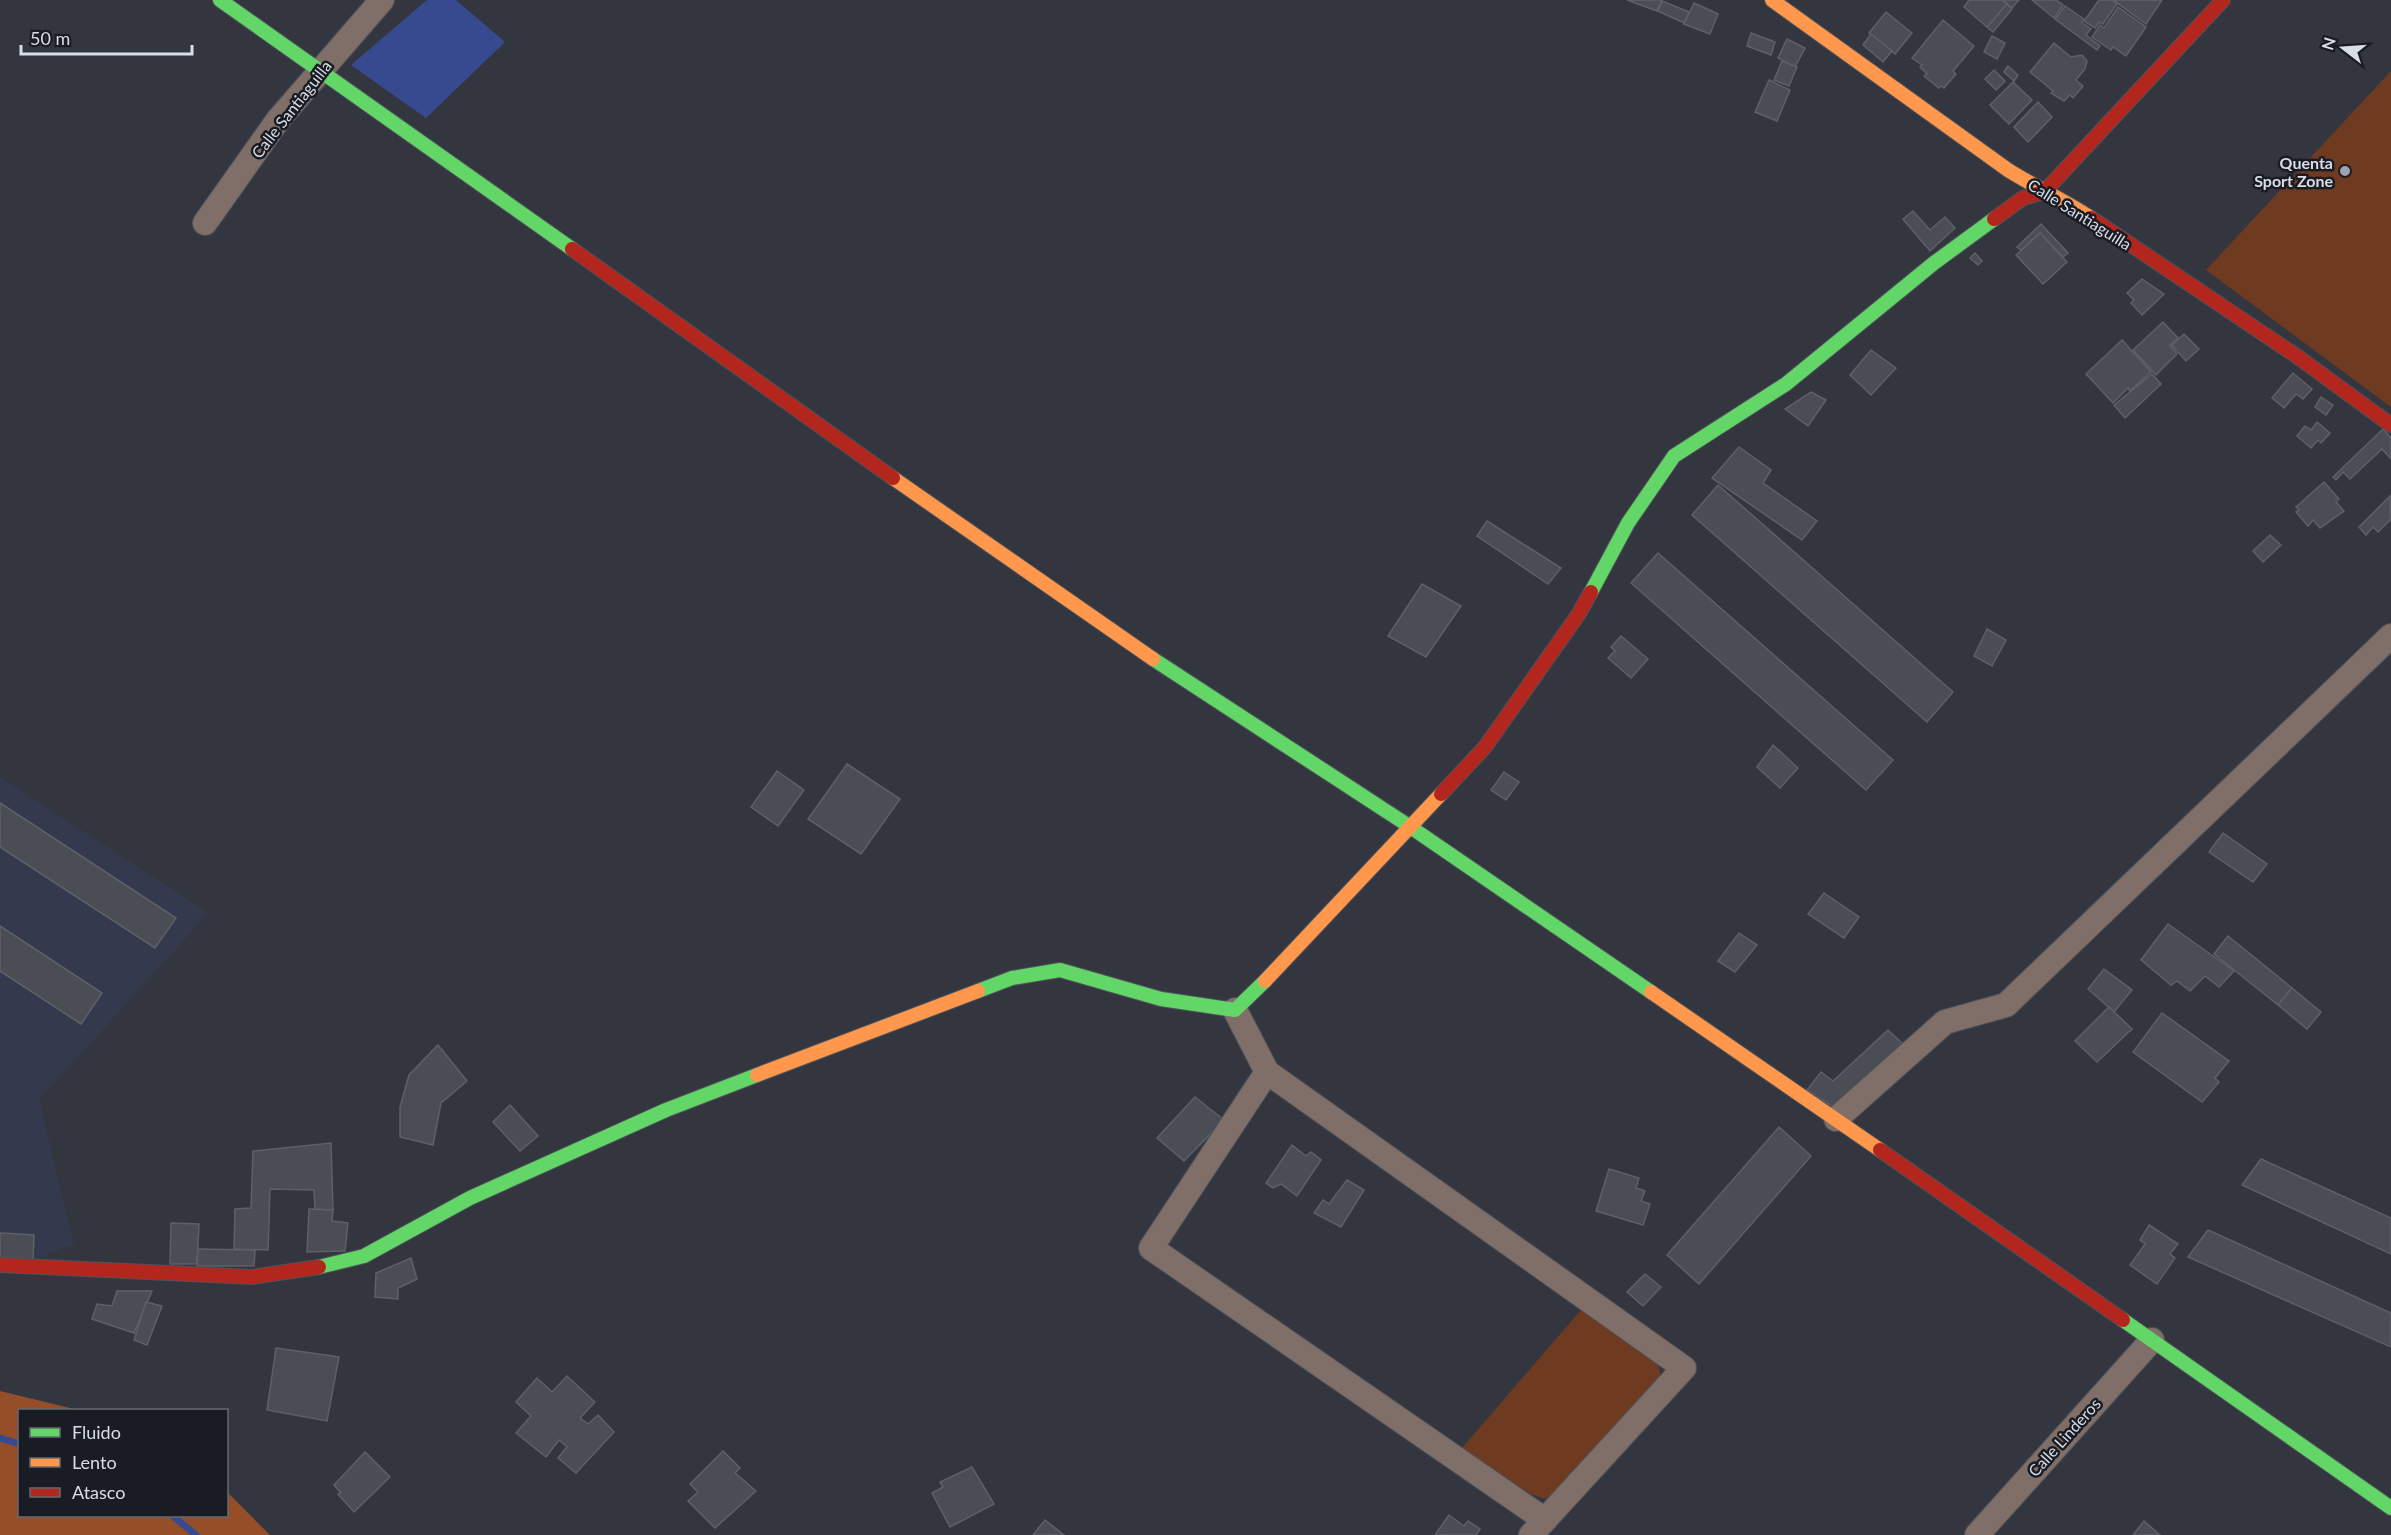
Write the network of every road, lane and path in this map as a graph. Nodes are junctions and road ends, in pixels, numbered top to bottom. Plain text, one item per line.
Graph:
1 (220, 0) edge
2 (382, 0) edge
3 (1772, 0) edge
4 (2223, 0) edge
5 (320, 71) junction
6 (2044, 192) junction
7 (205, 223) dead end
8 (2391, 425) edge
9 (2391, 636) edge
10 (1409, 826) junction
11 (1235, 1010) junction
12 (1267, 1072) junction
13 (1836, 1119) junction
14 (0, 1265) edge
15 (2152, 1340) junction
16 (2391, 1508) edge
17 (1538, 1528) edge
18 (1977, 1535) edge

1 - 5 street
2 - 5 street, Calle Santiaguilla
3 - 6 street, Calle Santiaguilla
4 - 6 street
5 - 7 street, Calle Santiaguilla
5 - 10 street
6 - 8 street, Calle Santiaguilla
6 - 10 street
9 - 13 street
10 - 11 street
10 - 13 street
11 - 12 street
11 - 14 street
12 - 17 street
12 - 17 street
13 - 15 street
15 - 16 street
15 - 18 street, Calle Linderos

